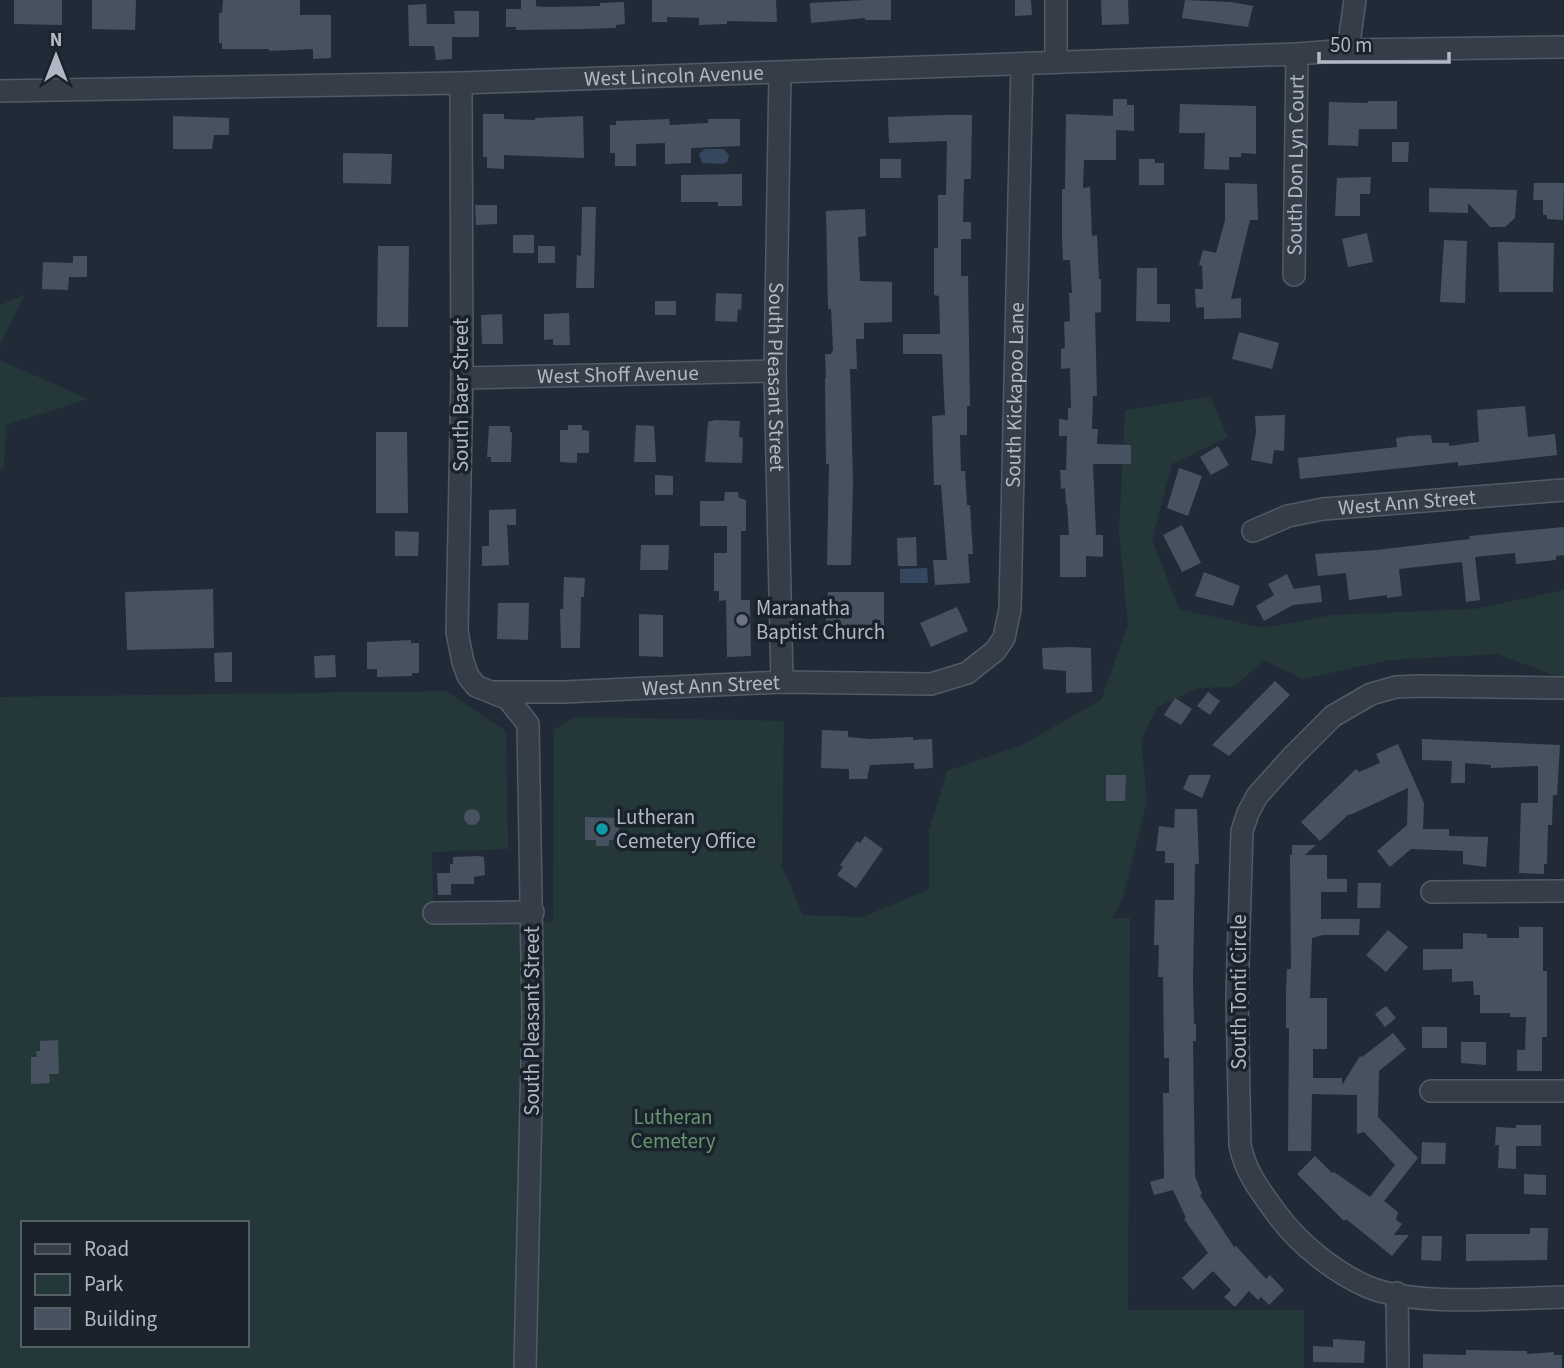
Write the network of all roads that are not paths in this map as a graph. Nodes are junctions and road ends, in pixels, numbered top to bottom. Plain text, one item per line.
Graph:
1 (1056, 0) edge
2 (1355, 0) edge
3 (1564, 47) edge
4 (1348, 50) junction
5 (1297, 54) junction
6 (1056, 62) junction
7 (1022, 64) junction
8 (780, 74) junction
9 (461, 83) junction
10 (0, 91) edge
11 (1294, 275) dead end
12 (775, 371) junction
13 (462, 377) junction
14 (1564, 490) edge
15 (1253, 531) dead end
16 (782, 682) junction
17 (932, 684) joint
18 (1564, 688) edge
19 (492, 692) junction
20 (564, 692) junction
21 (528, 724) junction
22 (1564, 891) edge
23 (1432, 892) dead end
24 (533, 912) junction
25 (434, 914) dead end
26 (1431, 1091) dead end
27 (1564, 1091) edge
28 (1397, 1293) junction
29 (1564, 1297) edge
30 (526, 1368) edge
31 (1398, 1368) edge

1 - 6 street
2 - 4 street
3 - 4 street, West Lincoln Avenue
4 - 5 street, West Lincoln Avenue
5 - 6 street, West Lincoln Avenue
5 - 11 street, South Don Lyn Court
6 - 7 street, West Lincoln Avenue
7 - 8 street, West Lincoln Avenue
7 - 17 street, South Kickapoo Lane
8 - 9 street, West Lincoln Avenue
8 - 12 street, South Pleasant Street
9 - 10 street, West Lincoln Avenue
9 - 13 street, South Baer Street
12 - 13 street, West Shoff Avenue
12 - 16 street, South Pleasant Street
13 - 19 street, South Baer Street
14 - 15 street, West Ann Street
16 - 17 street, West Ann Street
16 - 20 street, West Ann Street
18 - 28 street, South Tonti Circle
19 - 20 street, West Ann Street
19 - 21 street
20 - 21 street
21 - 24 street, South Pleasant Street
22 - 23 street
24 - 25 street
24 - 30 street, South Pleasant Street
26 - 27 street
28 - 29 street, South Tonti Circle
28 - 31 street

